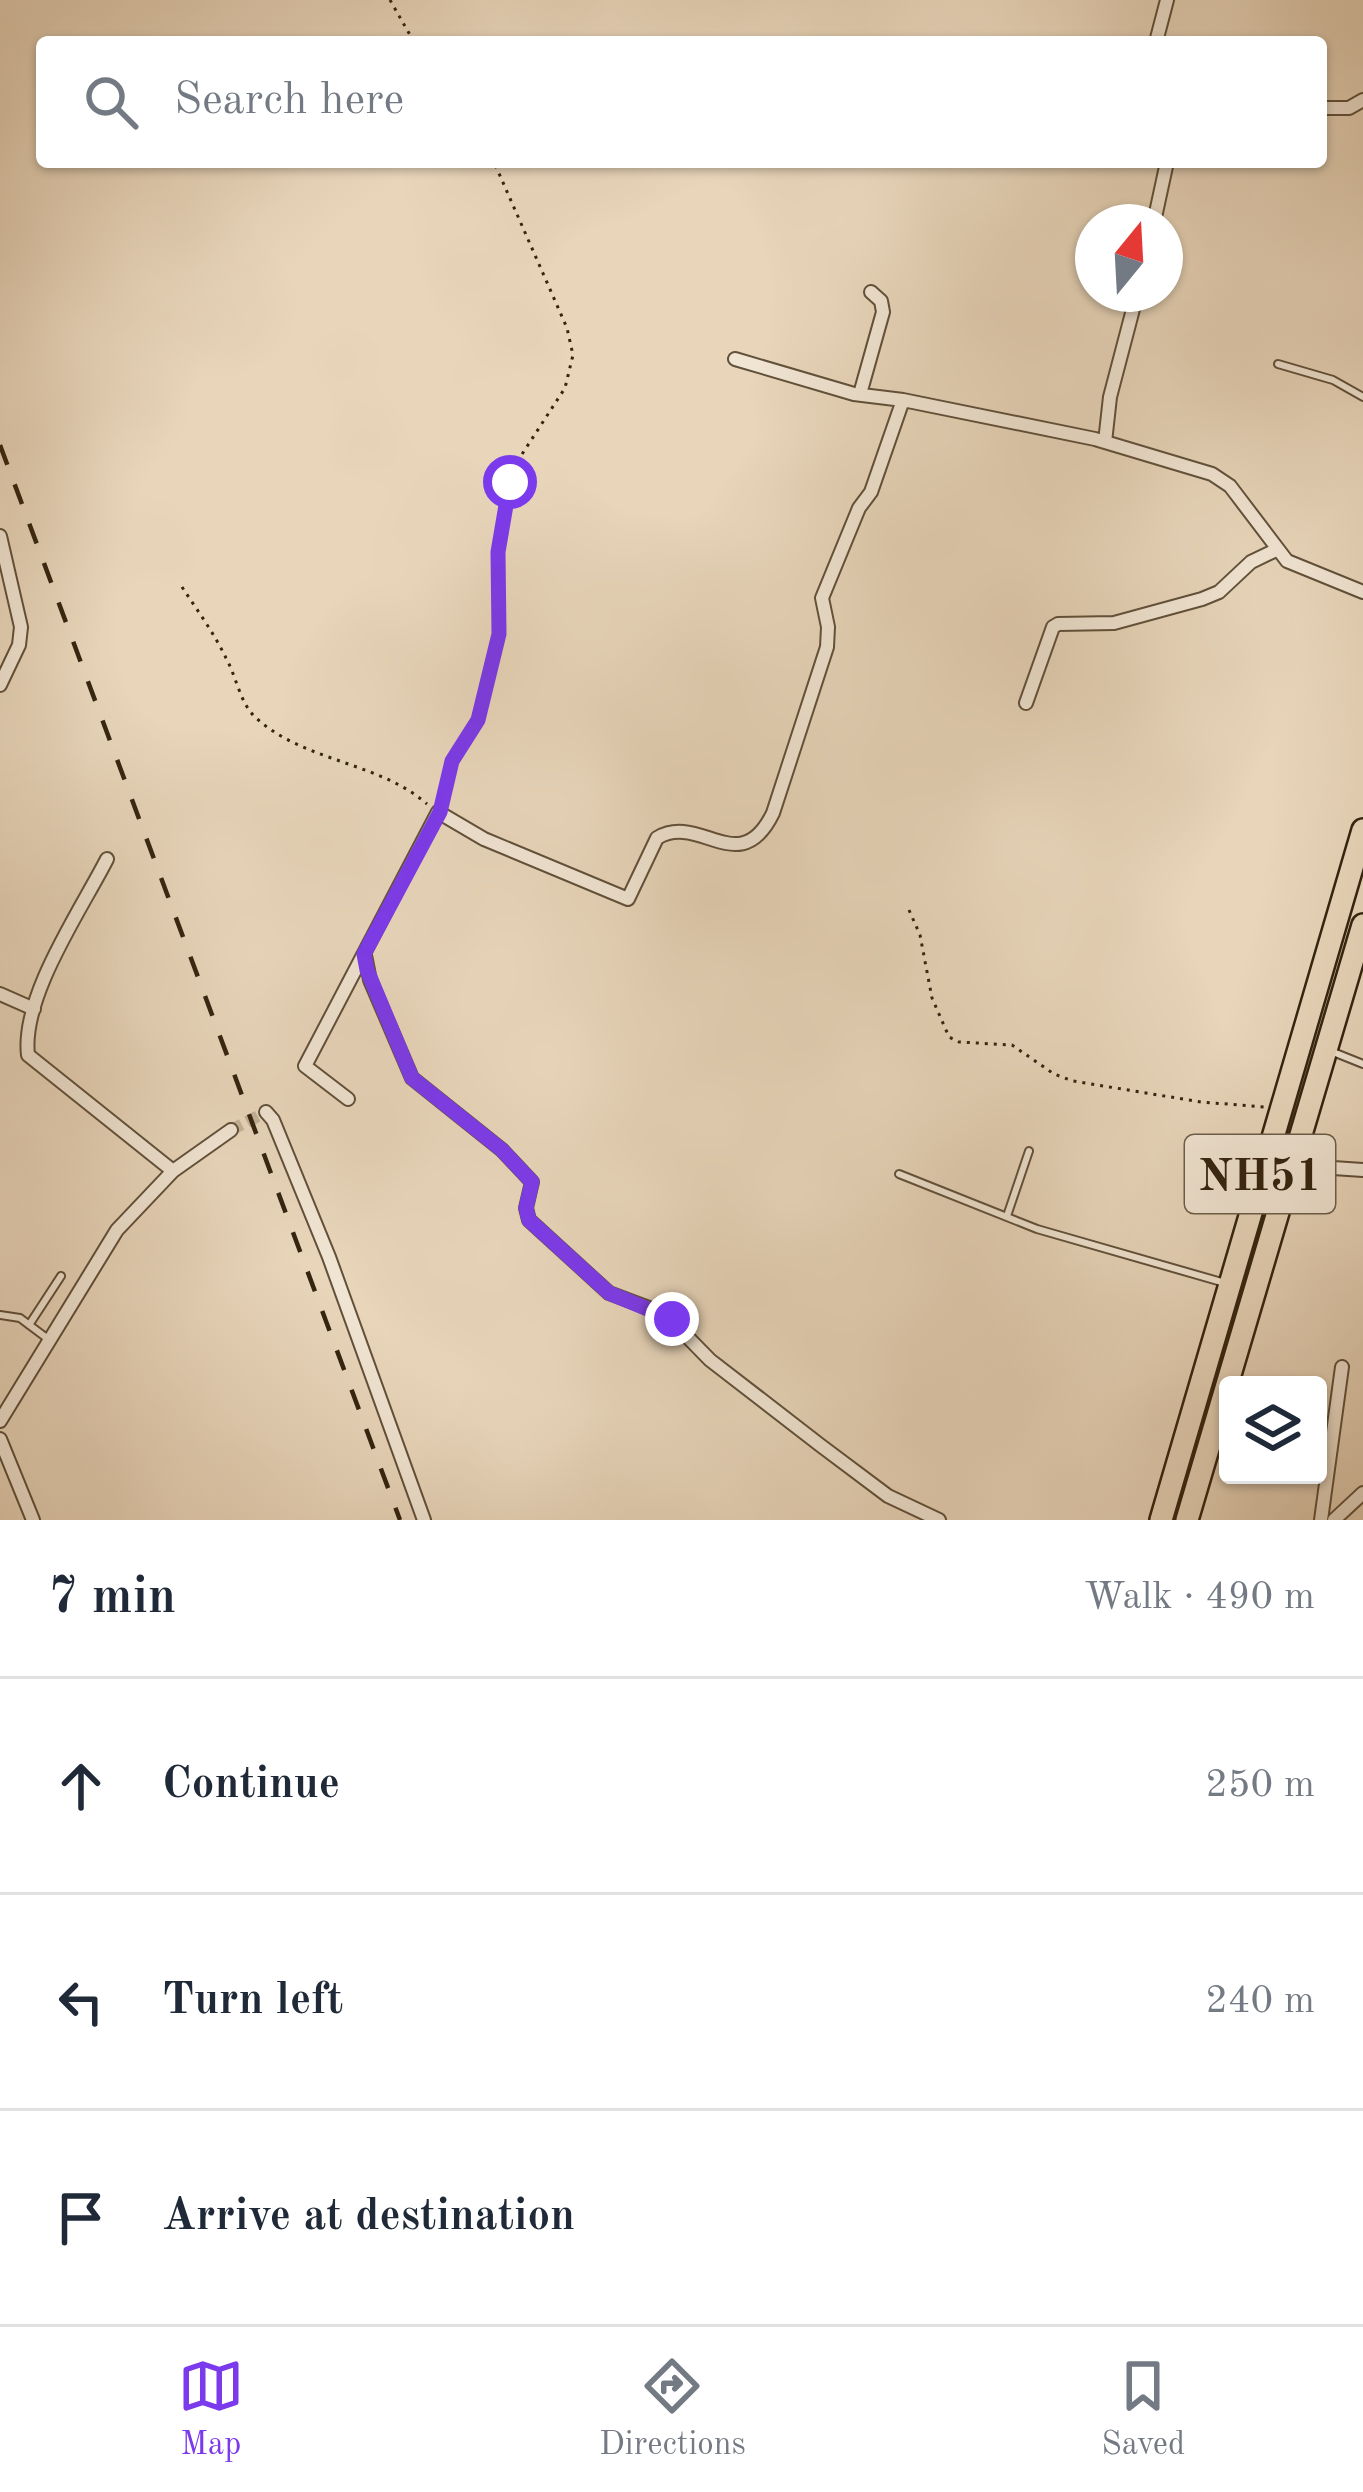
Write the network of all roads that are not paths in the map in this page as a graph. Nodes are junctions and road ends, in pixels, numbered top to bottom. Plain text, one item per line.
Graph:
1 (1167, 0) edge
2 (1158, 36) edge
3 (1363, 100) edge
4 (1327, 108) edge
5 (1166, 168) edge
6 (1158, 204) edge
7 (871, 292) dead end
8 (1132, 312) edge
9 (735, 359) dead end
10 (1278, 364) dead end
11 (860, 394) junction
12 (1363, 397) edge
13 (903, 400) junction
14 (1105, 442) junction
15 (0, 536) edge
16 (1276, 550) junction
17 (1363, 592) edge
18 (0, 685) edge
19 (1026, 703) dead end
20 (1363, 830) edge
21 (107, 859) dead end
22 (1363, 925) edge
23 (364, 954) junction
24 (1322, 963) junction
25 (1349, 971) junction
26 (0, 994) edge
27 (34, 1009) junction
28 (1325, 1050) junction
29 (1363, 1064) edge
30 (348, 1099) dead end
31 (266, 1112) dead end
32 (231, 1130) tunnel mouth
33 (1029, 1151) dead end
34 (1294, 1154) junction
35 (1363, 1170) edge
36 (173, 1171) junction
37 (899, 1174) dead end
38 (1007, 1217) junction
39 (61, 1276) dead end
40 (1228, 1284) junction
41 (0, 1315) edge
42 (29, 1324) junction
43 (49, 1340) junction
44 (1342, 1367) dead end
45 (0, 1421) edge
46 (0, 1439) edge
47 (1363, 1493) edge
48 (35, 1519) edge
49 (424, 1520) edge
50 (939, 1520) edge
51 (1161, 1520) edge
52 (1187, 1520) edge
53 (1322, 1520) edge
54 (1334, 1520) edge

1 - 2 street
3 - 4 street
5 - 6 street
7 - 11 street
8 - 14 street
9 - 11 street
10 - 12 lane
11 - 13 street
13 - 14 street
13 - 23 street
14 - 16 street
15 - 18 street
16 - 17 street
16 - 19 street
20 - 24 highway, NH51
21 - 27 street
22 - 25 highway, NH51
23 - 30 street
23 - 50 street
24 - 25 highway
24 - 40 highway, NH51
25 - 28 highway, NH51
26 - 27 street
27 - 36 street
28 - 29 lane
28 - 34 highway, NH51
31 - 49 street
32 - 36 street
33 - 38 lane
34 - 35 street
34 - 52 highway, NH51
36 - 43 street
37 - 38 lane
38 - 40 lane
39 - 42 lane
40 - 51 highway, NH51
41 - 42 lane
42 - 43 lane
43 - 45 street
44 - 53 street
46 - 48 street
47 - 54 street

